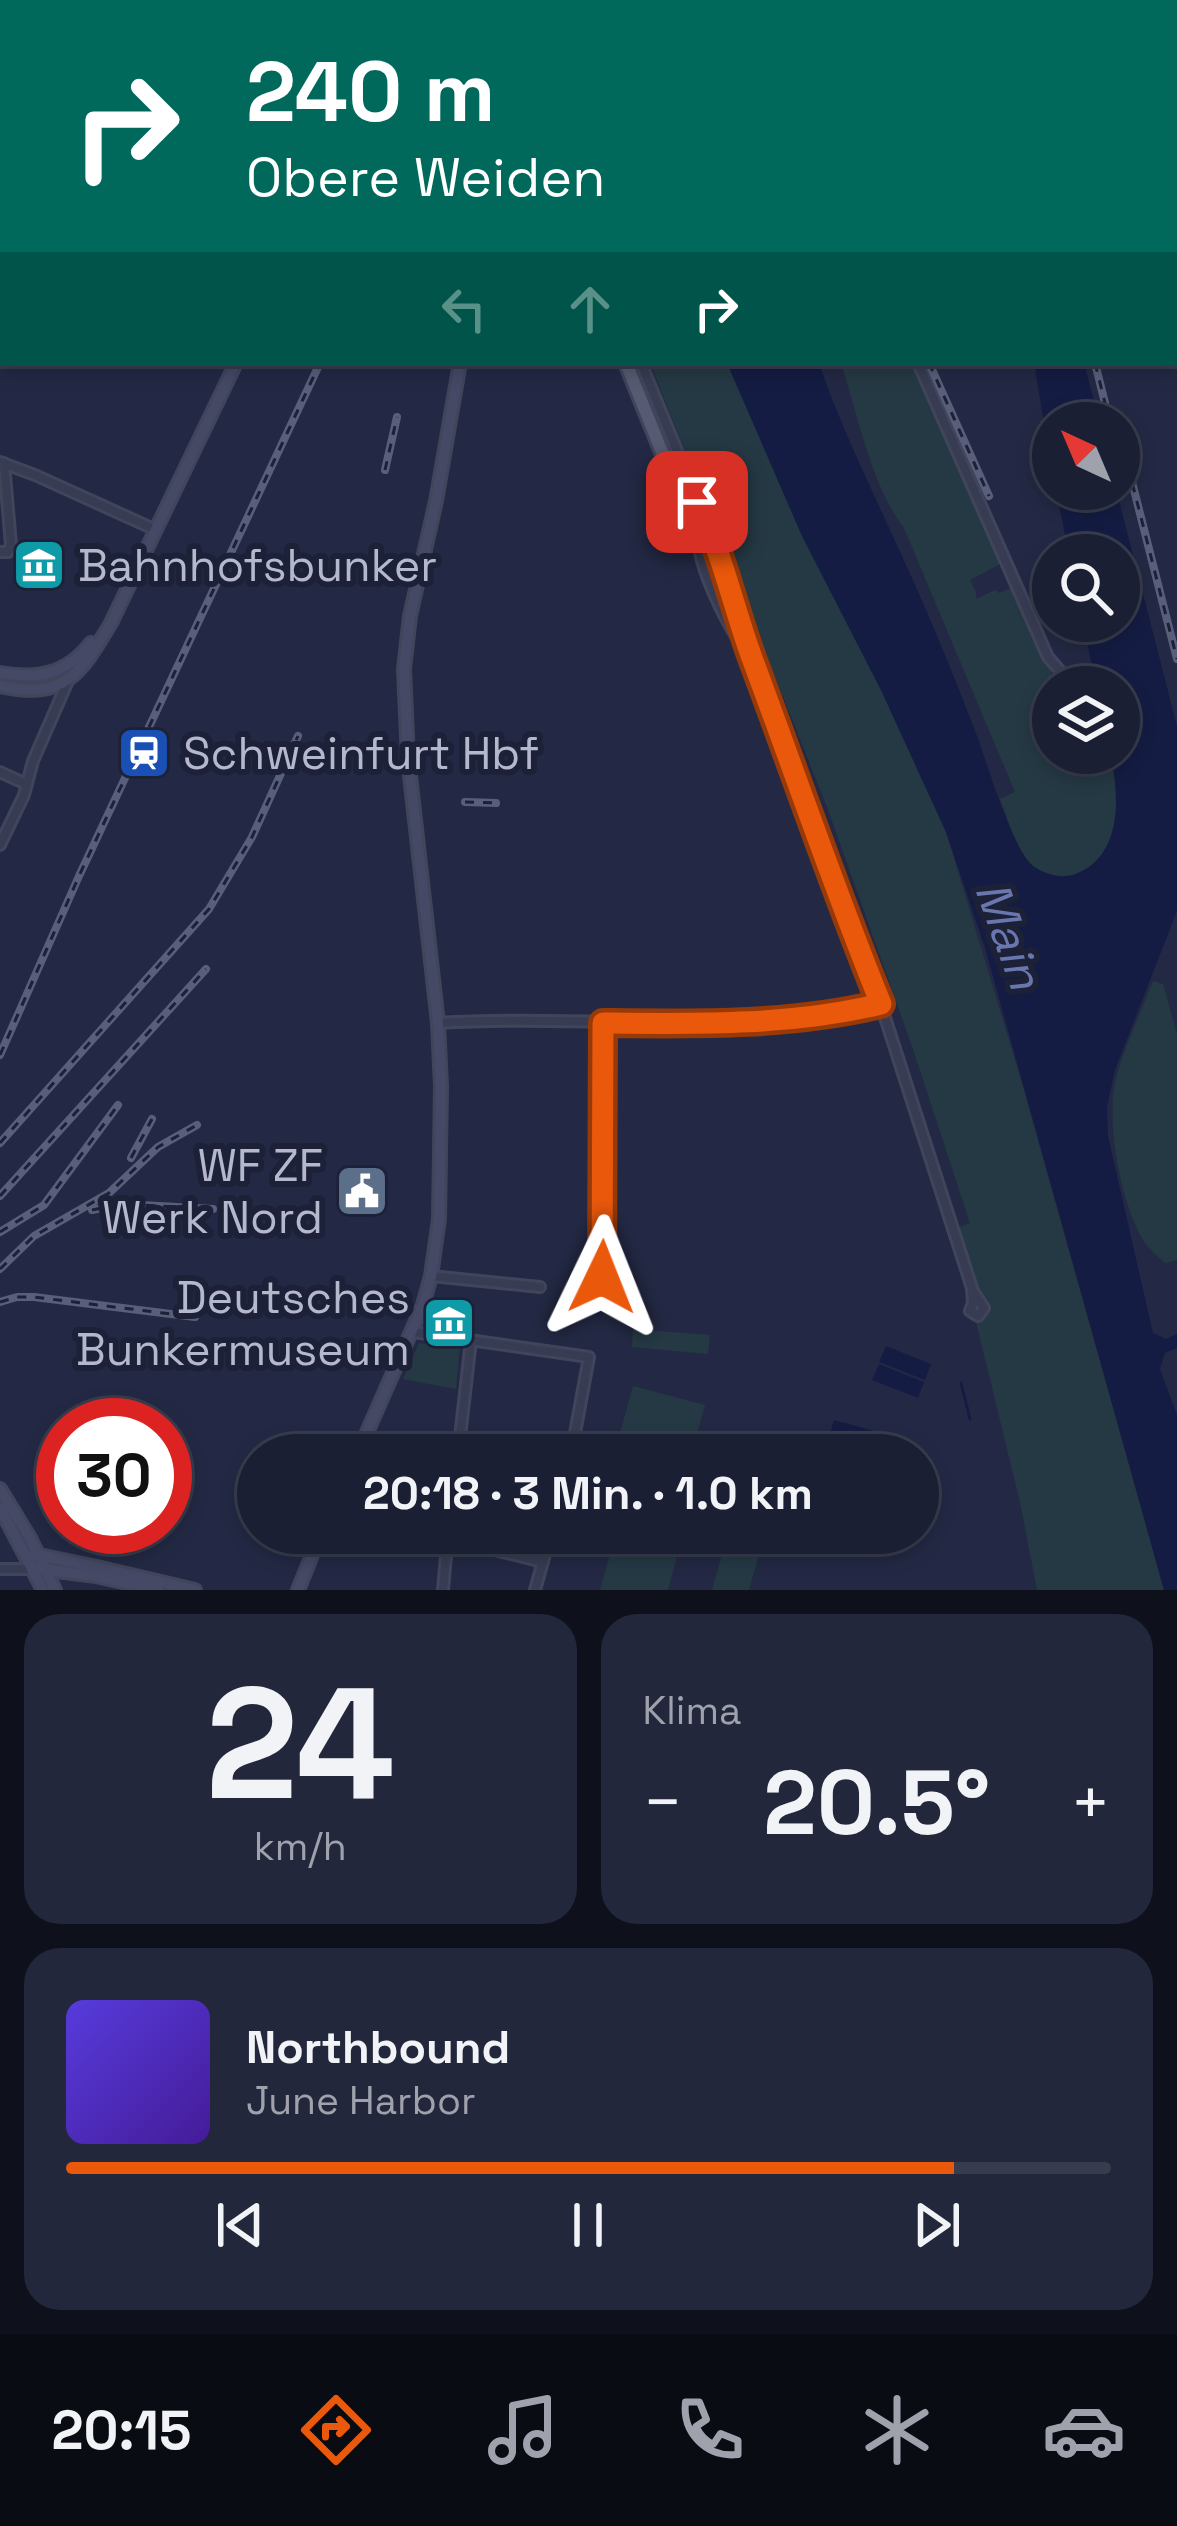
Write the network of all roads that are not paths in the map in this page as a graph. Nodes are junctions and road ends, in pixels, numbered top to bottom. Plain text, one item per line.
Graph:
1 (235, 366) edge
2 (459, 366) edge
3 (627, 366) edge
4 (642, 366) edge
5 (919, 366) edge
6 (2, 463) edge
7 (697, 502) junction
8 (156, 530) junction
9 (698, 541) junction
10 (4, 552) edge
11 (725, 580) junction
12 (117, 606) junction
13 (752, 657) junction
14 (1056, 666) edge
15 (0, 673) edge
16 (69, 680) junction
17 (0, 686) edge
18 (0, 772) edge
19 (27, 785) junction
20 (0, 845) edge
21 (881, 1004) junction
22 (438, 1023) junction
23 (603, 1023) junction
24 (431, 1276) junction
25 (540, 1287) dead end
26 (973, 1292) dead end
27 (602, 1293) dead end
28 (413, 1332) junction
29 (471, 1340) junction
30 (367, 1434) edge
31 (460, 1434) edge
32 (575, 1434) edge
33 (0, 1489) edge
34 (0, 1508) edge
35 (313, 1554) edge
36 (446, 1554) edge
37 (514, 1554) edge
38 (545, 1554) edge
39 (33, 1555) junction
40 (543, 1562) junction
41 (0, 1569) edge
42 (39, 1569) junction
43 (77, 1575) junction
44 (43, 1590) edge
45 (58, 1590) edge
46 (158, 1590) edge
47 (195, 1590) edge
48 (298, 1590) edge
49 (443, 1590) edge
50 (536, 1590) edge

1 - 8 main road
2 - 22 main road
3 - 9 main road
4 - 7 street
5 - 14 street
6 - 8 street
6 - 10 street
7 - 9 street
7 - 11 street
8 - 12 main road
9 - 11 street
9 - 13 street
11 - 13 street
12 - 15 main road
12 - 16 main road
13 - 21 street
16 - 17 main road
16 - 19 street
18 - 19 street
19 - 20 street
21 - 23 street
21 - 26 street
22 - 23 street
22 - 24 main road
23 - 27 street
24 - 25 street
24 - 28 main road
28 - 29 street
28 - 30 main road
29 - 31 street
29 - 32 street
33 - 39 main road
34 - 39 main road
35 - 48 main road
36 - 49 street
37 - 40 street
38 - 40 street
39 - 41 street
39 - 42 main road
39 - 47 main road
40 - 50 street
41 - 42 street
42 - 43 main road
42 - 44 main road
42 - 45 main road
43 - 45 main road
43 - 46 main road

